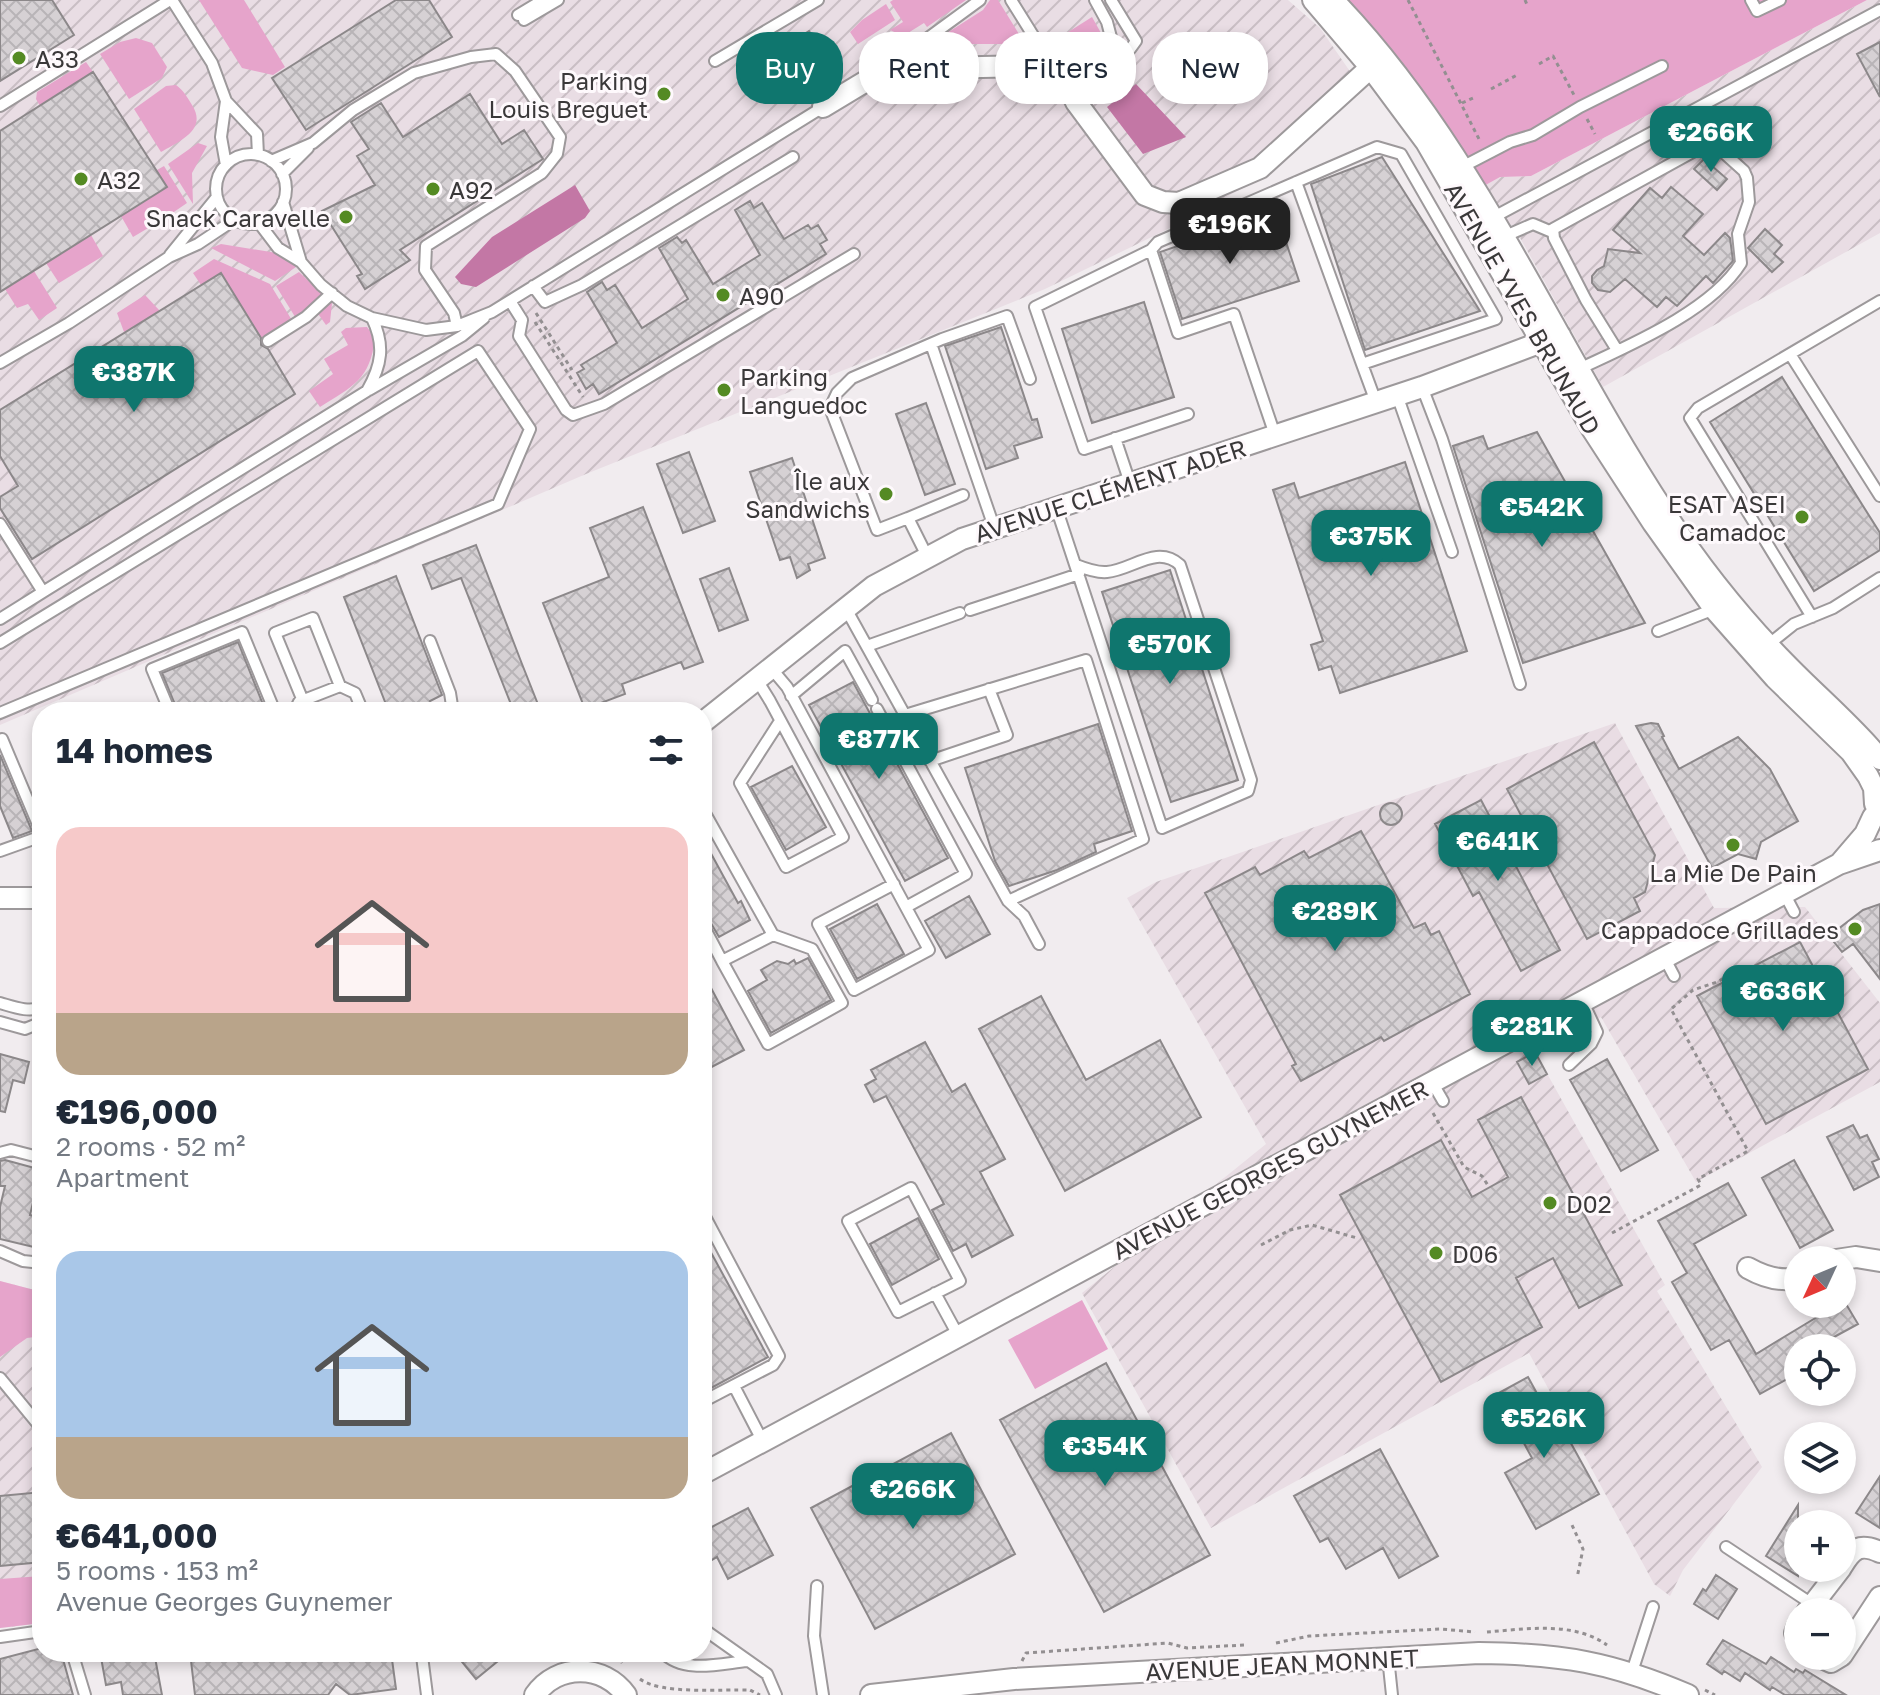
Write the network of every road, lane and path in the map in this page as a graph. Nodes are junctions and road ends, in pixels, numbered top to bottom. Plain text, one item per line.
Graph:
1 (171, 0) edge
2 (543, 0) edge
3 (558, 0) edge
4 (818, 0) edge
5 (980, 0) edge
6 (1011, 0) edge
7 (1095, 0) edge
8 (1111, 0) edge
9 (1313, 0) edge
10 (1333, 0) edge
11 (1408, 0) edge
12 (1525, 0) edge
13 (1751, 0) edge
14 (1780, 0) edge
15 (1528, 7) dead end
16 (1880, 10) edge
17 (936, 32) edge
18 (1031, 32) edge
19 (1110, 32) edge
20 (1131, 32) edge
21 (1553, 56) dead end
22 (715, 61) dead end
23 (1377, 62) junction
24 (1539, 64) dead end
25 (1662, 66) dead end
26 (1519, 74) dead end
27 (859, 85) edge
28 (1491, 89) dead end
29 (1473, 98) dead end
30 (226, 101) junction
31 (1077, 104) edge
32 (1460, 104) junction
33 (0, 106) edge
34 (823, 107) joint
35 (313, 143) junction
36 (1481, 144) dead end
37 (258, 155) junction
38 (793, 157) dead end
39 (271, 161) junction
40 (226, 165) junction
41 (1460, 168) junction
42 (282, 174) junction
43 (1296, 182) junction
44 (217, 197) junction
45 (283, 202) junction
46 (234, 220) junction
47 (259, 223) junction
48 (1484, 223) junction
49 (1552, 232) junction
50 (1503, 237) junction
51 (1151, 250) junction
52 (854, 254) dead end
53 (169, 257) junction
54 (301, 262) junction
55 (533, 286) junction
56 (332, 293) junction
57 (517, 296) junction
58 (1880, 301) edge
59 (492, 312) junction
60 (372, 318) junction
61 (457, 326) junction
62 (1551, 338) junction
63 (268, 341) dead end
64 (931, 344) junction
65 (1617, 350) junction
66 (1790, 354) junction
67 (0, 363) edge
68 (1362, 364) junction
69 (1579, 369) junction
70 (572, 370) dead end
71 (1030, 379) dead end
72 (1422, 387) junction
73 (367, 391) junction
74 (1397, 395) junction
75 (1376, 402) junction
76 (591, 403) dead end
77 (1188, 414) dead end
78 (1275, 435) junction
79 (1115, 438) junction
80 (1130, 483) junction
81 (963, 495) dead end
82 (1880, 496) edge
83 (1056, 507) junction
84 (908, 518) junction
85 (0, 524) edge
86 (994, 527) junction
87 (1452, 552) dead end
88 (927, 556) junction
89 (1078, 569) junction
90 (1880, 578) edge
91 (43, 592) junction
92 (1722, 606) junction
93 (845, 607) junction
94 (1812, 617) junction
95 (0, 619) edge
96 (1658, 631) dead end
97 (430, 641) dead end
98 (0, 643) edge
99 (1768, 645) junction
100 (867, 646) junction
101 (764, 674) junction
102 (1520, 684) dead end
103 (340, 686) junction
104 (989, 689) junction
105 (791, 696) junction
106 (303, 701) joint
107 (166, 702) edge
108 (271, 702) edge
109 (359, 702) edge
110 (451, 702) edge
111 (0, 713) edge
112 (712, 715) edge
113 (905, 715) junction
114 (780, 721) junction
115 (2, 739) dead end
116 (1880, 759) edge
117 (930, 761) junction
118 (32, 811) edge
119 (1877, 812) edge
120 (712, 826) edge
121 (32, 839) edge
122 (1880, 850) edge
123 (0, 851) edge
124 (1839, 864) junction
125 (894, 884) junction
126 (1784, 893) junction
127 (0, 898) edge
128 (32, 898) edge
129 (1008, 901) junction
130 (906, 907) junction
131 (1794, 912) dead end
132 (773, 935) junction
133 (712, 942) edge
134 (1039, 944) dead end
135 (1664, 957) junction
136 (722, 961) junction
137 (1748, 970) dead end
138 (1674, 976) dead end
139 (1583, 1002) junction
140 (0, 1003) edge
141 (32, 1010) edge
142 (0, 1022) edge
143 (32, 1026) edge
144 (1569, 1065) dead end
145 (1425, 1086) junction
146 (1443, 1101) dead end
147 (0, 1153) edge
148 (32, 1155) edge
149 (1489, 1187) dead end
150 (712, 1230) edge
151 (1612, 1233) dead end
152 (1357, 1238) dead end
153 (1261, 1245) dead end
154 (0, 1251) edge
155 (1856, 1257) edge
156 (1880, 1261) edge
157 (32, 1262) edge
158 (1748, 1268) dead end
159 (1784, 1279) edge
160 (935, 1293) junction
161 (959, 1337) junction
162 (0, 1378) edge
163 (734, 1386) junction
164 (712, 1397) edge
165 (32, 1417) edge
166 (763, 1442) junction
167 (712, 1469) edge
168 (1572, 1525) dead end
169 (1726, 1547) dead end
170 (1856, 1548) edge
171 (1880, 1552) edge
172 (1577, 1578) dead end
173 (1832, 1582) edge
174 (817, 1586) dead end
175 (1880, 1597) edge
176 (1795, 1598) edge
177 (1818, 1598) edge
178 (1653, 1607) dead end
179 (32, 1632) edge
180 (1856, 1634) edge
181 (712, 1635) edge
182 (0, 1637) edge
183 (1263, 1644) dead end
184 (1248, 1645) dead end
185 (1066, 1650) dead end
186 (1617, 1651) dead end
187 (1388, 1657) junction
188 (747, 1661) junction
189 (75, 1662) edge
190 (423, 1662) edge
191 (581, 1662) edge
192 (589, 1662) edge
193 (619, 1662) edge
194 (676, 1662) edge
195 (1632, 1672) junction
196 (629, 1685) edge
197 (85, 1695) edge
198 (427, 1695) edge
199 (535, 1695) edge
200 (760, 1695) edge
201 (776, 1695) edge
202 (823, 1695) edge
203 (871, 1695) edge
204 (1392, 1695) edge
205 (1688, 1695) edge

1 - 30 lane
1 - 33 lane
2 - 3 lane
4 - 22 lane
5 - 17 lane
6 - 18 lane
7 - 19 lane
8 - 20 lane
9 - 23 street, AVENUE YVES BRUNAUD
10 - 23 street, AVENUE YVES BRUNAUD
11 - 32 path
12 - 15 path
13 - 14 lane
16 - 48 lane
21 - 24 path
23 - 31 street
23 - 41 street, AVENUE YVES BRUNAUD
23 - 48 street, AVENUE YVES BRUNAUD
25 - 41 lane
26 - 28 path
27 - 34 street
29 - 32 path
30 - 37 lane
30 - 40 lane
32 - 36 path
34 - 55 lane
35 - 39 lane
35 - 42 lane
35 - 61 lane
37 - 39 lane
37 - 40 lane
38 - 55 lane
39 - 42 lane
40 - 44 lane
41 - 48 street, AVENUE YVES BRUNAUD
42 - 45 lane
43 - 51 lane
43 - 68 lane
43 - 68 lane
44 - 46 lane
44 - 53 lane
45 - 47 lane
45 - 54 lane
46 - 47 lane
46 - 53 lane
47 - 54 lane
48 - 50 street, AVENUE YVES BRUNAUD
48 - 62 street, AVENUE YVES BRUNAUD
49 - 50 lane
49 - 65 lane
49 - 65 lane
50 - 62 street, AVENUE YVES BRUNAUD
51 - 78 lane
51 - 79 lane
52 - 57 lane
53 - 67 lane
54 - 56 lane
55 - 57 lane
56 - 60 lane
56 - 63 lane
57 - 59 lane
57 - 70 path
57 - 76 path
58 - 66 lane
59 - 61 lane
59 - 73 lane
60 - 61 lane
60 - 73 lane
62 - 69 street, AVENUE YVES BRUNAUD
62 - 72 street, AVENUE CLÉMENT ADER
62 - 92 street, AVENUE YVES BRUNAUD
64 - 71 lane
64 - 84 lane
64 - 86 lane
65 - 69 lane
66 - 82 lane
66 - 94 lane
68 - 75 lane
69 - 92 street, AVENUE YVES BRUNAUD
72 - 74 street, AVENUE CLÉMENT ADER
72 - 102 lane
73 - 91 lane
74 - 75 street, AVENUE CLÉMENT ADER
74 - 87 lane
75 - 78 street, AVENUE CLÉMENT ADER
77 - 79 lane
78 - 80 street, AVENUE CLÉMENT ADER
79 - 80 lane
80 - 83 street, AVENUE CLÉMENT ADER
81 - 84 lane
83 - 86 street, AVENUE CLÉMENT ADER
83 - 89 lane
84 - 88 lane
85 - 91 lane
86 - 88 street, AVENUE CLÉMENT ADER
88 - 93 street, AVENUE CLÉMENT ADER
89 - 89 lane
89 - 100 lane
90 - 94 lane
91 - 95 lane
92 - 96 lane
92 - 99 street, AVENUE YVES BRUNAUD
92 - 119 street, AVENUE YVES BRUNAUD
93 - 100 lane
93 - 101 street, AVENUE CLÉMENT ADER
94 - 99 lane
97 - 110 lane
98 - 111 lane
99 - 116 street, AVENUE YVES BRUNAUD
100 - 113 lane
101 - 105 lane
101 - 112 street, AVENUE CLÉMENT ADER
101 - 114 lane
103 - 106 lane
103 - 106 lane
103 - 109 lane
104 - 113 lane
104 - 117 lane
104 - 129 lane
105 - 125 lane
105 - 130 lane
107 - 108 lane
113 - 117 lane
114 - 114 lane
115 - 118 lane
117 - 129 lane
119 - 124 street, AVENUE GEORGES GUYNEMER
120 - 132 lane
121 - 123 lane
122 - 124 street, AVENUE GEORGES GUYNEMER
124 - 126 street, AVENUE GEORGES GUYNEMER
125 - 130 lane
125 - 130 lane
126 - 131 lane
126 - 135 street, AVENUE GEORGES GUYNEMER
127 - 128 street
129 - 134 lane
132 - 136 lane
132 - 136 lane
133 - 136 lane
135 - 138 lane
135 - 139 street, AVENUE GEORGES GUYNEMER
137 - 151 path
139 - 144 lane
139 - 145 street, AVENUE GEORGES GUYNEMER
140 - 141 lane
142 - 143 lane
145 - 146 lane
145 - 149 path
145 - 161 street, AVENUE GEORGES GUYNEMER
147 - 148 lane
150 - 163 lane
152 - 153 path
154 - 157 lane
155 - 156 street
158 - 159 street
160 - 160 lane
160 - 161 lane
161 - 166 street, AVENUE GEORGES GUYNEMER
162 - 165 lane
163 - 164 lane
163 - 166 lane
166 - 167 street, AVENUE GEORGES GUYNEMER
168 - 172 path
169 - 176 lane
170 - 171 street
173 - 177 street
174 - 202 lane
175 - 180 street
178 - 195 lane
179 - 182 lane
181 - 188 lane
183 - 186 path, AVENUE JEAN MONNET
184 - 185 path, AVENUE JEAN MONNET
187 - 195 street, AVENUE JEAN MONNET
187 - 203 street, AVENUE JEAN MONNET
187 - 204 lane
188 - 194 lane
188 - 201 lane
189 - 197 lane
190 - 198 lane
191 - 199 street
192 - 196 street
193 - 196 path
195 - 205 street, AVENUE JEAN MONNET
196 - 200 path

